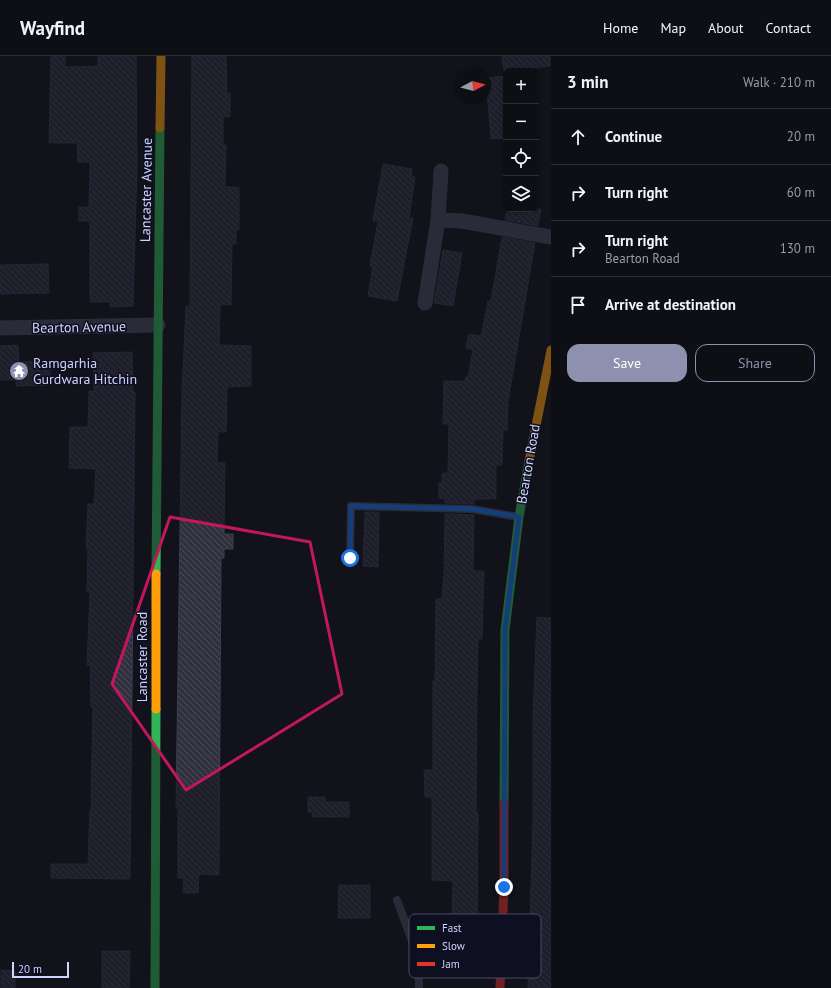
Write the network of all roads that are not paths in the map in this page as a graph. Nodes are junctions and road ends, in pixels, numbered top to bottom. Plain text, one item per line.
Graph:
1 (161, 56) edge
2 (441, 171) dead end
3 (438, 220) junction
4 (551, 237) edge
5 (425, 303) dead end
6 (158, 325) junction
7 (0, 328) edge
8 (551, 350) edge
9 (519, 517) junction
10 (350, 558) dead end
11 (397, 900) dead end
12 (503, 914) edge
13 (409, 933) edge
14 (419, 978) edge
15 (500, 978) edge
16 (155, 988) edge
17 (419, 988) edge
18 (500, 988) edge

1 - 6 street, Lancaster Avenue
2 - 3 street
3 - 4 street
3 - 5 street
6 - 7 street, Bearton Avenue
6 - 16 street, Lancaster Road
8 - 9 street, Bearton Road
9 - 10 lane
9 - 12 street, Bearton Road
11 - 13 lane
14 - 17 lane
15 - 18 street, Bearton Road

